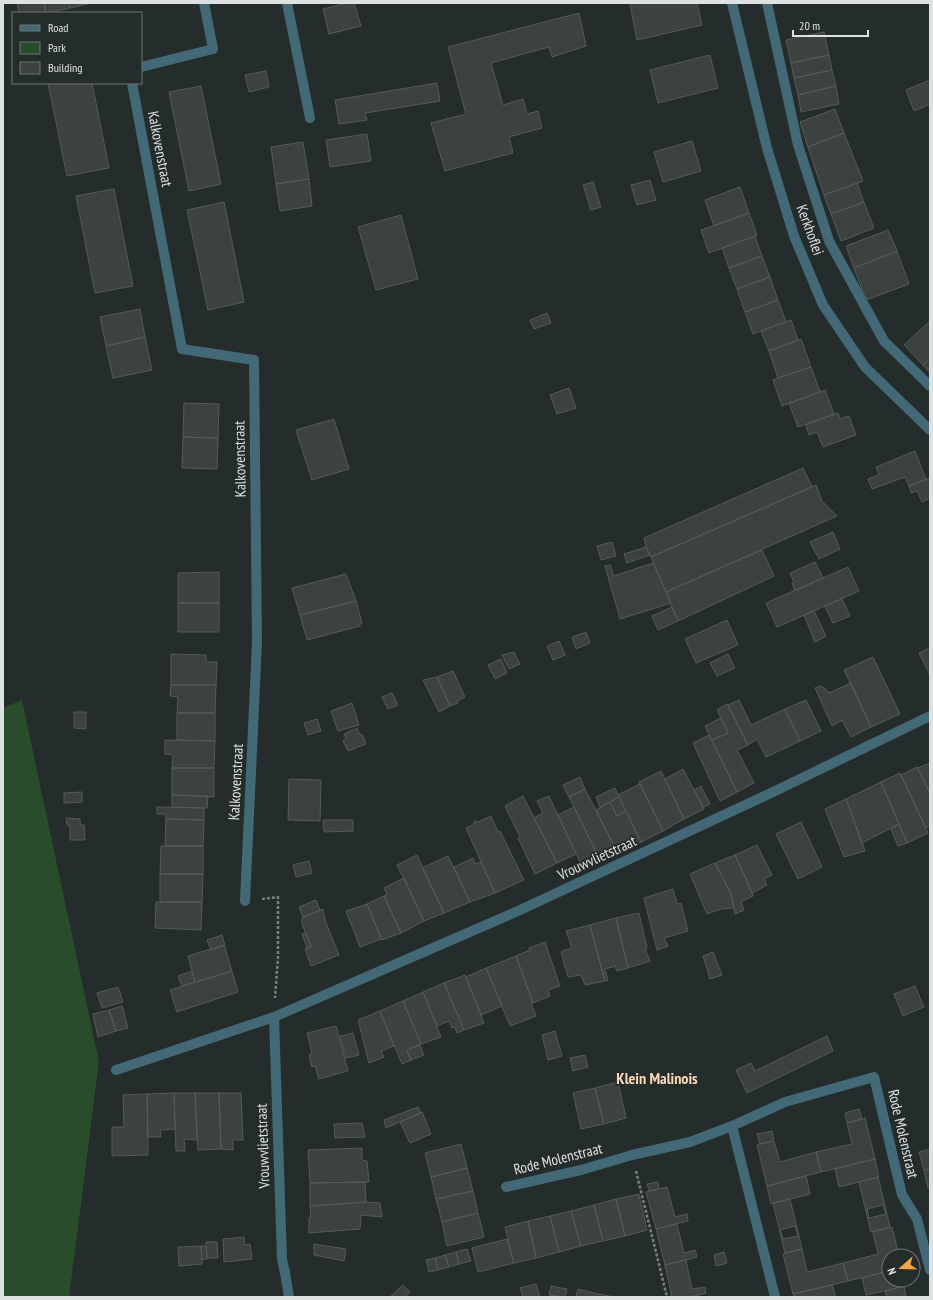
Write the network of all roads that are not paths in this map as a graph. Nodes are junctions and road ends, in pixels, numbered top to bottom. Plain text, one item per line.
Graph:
1 (204, 3) edge
2 (287, 3) edge
3 (732, 3) edge
4 (767, 3) edge
5 (142, 67) edge
6 (132, 84) edge
7 (310, 118) dead end
8 (930, 386) edge
9 (930, 430) edge
10 (930, 716) edge
11 (245, 901) road end
12 (274, 1017) junction
13 (116, 1070) dead end
14 (732, 1126) junction
15 (506, 1187) dead end
16 (930, 1270) edge
17 (289, 1297) edge
18 (775, 1297) edge

1 - 5 street
2 - 7 street
3 - 9 street, Kerkhoflei
4 - 8 street, Kerkhoflei
6 - 11 street, Kalkovenstraat
10 - 12 street, Vrouwvlietstraat
12 - 13 street, Vrouwvlietstraat
12 - 17 street, Vrouwvlietstraat
14 - 15 street, Rode Molenstraat
14 - 16 street, Rode Molenstraat
14 - 18 street

